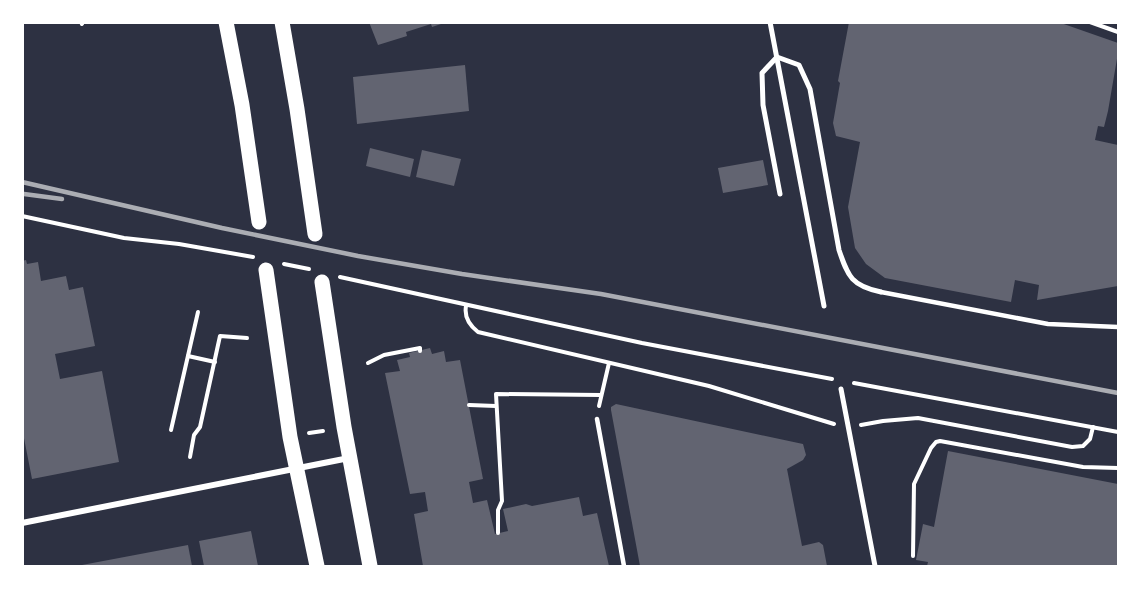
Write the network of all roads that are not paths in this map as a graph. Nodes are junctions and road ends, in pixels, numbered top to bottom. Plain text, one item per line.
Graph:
1 (226, 22) edge
2 (282, 22) edge
3 (770, 22) edge
4 (777, 57) junction
5 (780, 194) dead end
6 (259, 222) dead end
7 (315, 234) dead end
8 (267, 263) road end
9 (327, 278) road end
10 (881, 292) joint
11 (824, 306) dead end
12 (1119, 327) edge
13 (842, 389) dead end
14 (597, 419) road end
15 (350, 458) junction
16 (297, 469) junction
17 (22, 523) edge
18 (317, 567) edge
19 (370, 567) edge
20 (624, 567) edge
21 (875, 567) edge

1 - 6 main road
2 - 7 main road
3 - 4 street
4 - 5 street
4 - 10 street
4 - 11 street
8 - 16 main road
9 - 15 main road
10 - 12 lane
13 - 21 street
14 - 20 lane
15 - 16 street
15 - 19 main road
16 - 17 street
16 - 18 main road

